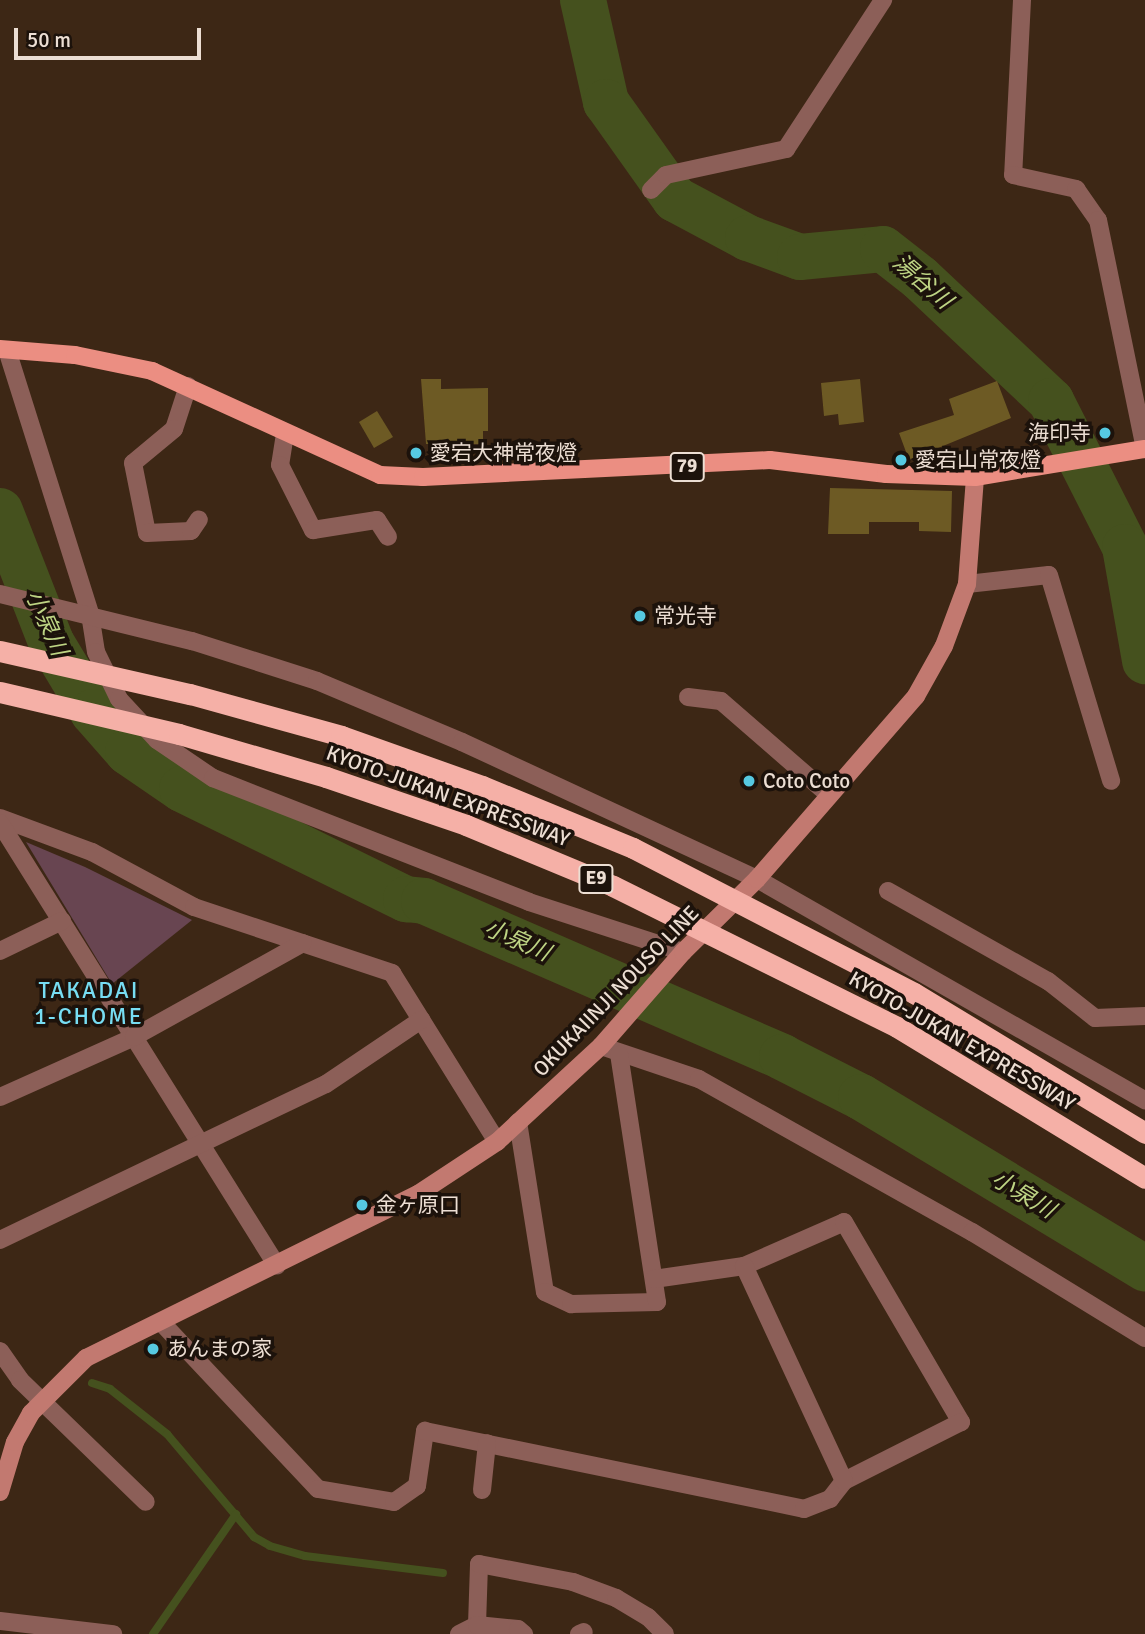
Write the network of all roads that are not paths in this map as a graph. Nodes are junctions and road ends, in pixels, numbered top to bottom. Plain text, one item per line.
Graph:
1 (883, 0) edge
2 (1022, 0) edge
3 (651, 190) dead end
4 (4, 350) edge
5 (188, 386) junction
6 (285, 434) junction
7 (1145, 449) edge
8 (975, 477) junction
9 (199, 519) dead end
10 (388, 537) dead end
11 (967, 584) junction
12 (0, 594) edge
13 (84, 613) junction
14 (0, 651) edge
15 (0, 692) edge
16 (688, 697) dead end
17 (1111, 781) dead end
18 (828, 794) junction
19 (0, 821) edge
20 (757, 878) junction
21 (888, 891) dead end
22 (62, 921) junction
23 (303, 943) junction
24 (0, 951) edge
25 (677, 959) junction
26 (1145, 1016) edge
27 (421, 1020) junction
28 (134, 1037) junction
29 (601, 1046) junction
30 (619, 1055) junction
31 (0, 1097) edge
32 (1145, 1100) edge
33 (518, 1122) junction
34 (1145, 1133) edge
35 (497, 1142) junction
36 (201, 1144) junction
37 (1145, 1178) edge
38 (0, 1240) edge
39 (277, 1266) junction
40 (744, 1266) junction
41 (654, 1279) junction
42 (161, 1322) junction
43 (1145, 1338) edge
44 (0, 1351) edge
45 (0, 1380) edge
46 (20, 1380) junction
47 (40, 1399) junction
48 (487, 1443) junction
49 (844, 1481) junction
50 (482, 1490) dead end
51 (0, 1492) edge
52 (146, 1502) dead end
53 (0, 1621) edge
54 (477, 1625) junction
55 (113, 1634) edge
56 (459, 1634) edge
57 (524, 1634) edge
58 (665, 1634) edge

1 - 3 street
2 - 7 street
4 - 5 main road, 79
4 - 13 street
5 - 6 main road, 79
5 - 9 street
6 - 8 main road, 79
6 - 10 street
7 - 8 main road, 79
8 - 11 main road, OKUKAIINJI NOUSO LINE
11 - 17 street
11 - 18 main road, OKUKAIINJI NOUSO LINE
12 - 13 street
13 - 20 street
13 - 25 street
14 - 34 highway, KYOTO-JUKAN EXPRESSWAY / E9, bridge
15 - 37 highway, KYOTO-JUKAN EXPRESSWAY / E9, bridge
16 - 18 street
18 - 20 main road, OKUKAIINJI NOUSO LINE
19 - 22 street
19 - 23 street
20 - 25 main road, OKUKAIINJI NOUSO LINE
20 - 32 street
21 - 26 street
22 - 24 street
22 - 28 street
23 - 27 street
23 - 28 street
25 - 29 main road, OKUKAIINJI NOUSO LINE
27 - 35 street
27 - 36 street
28 - 31 street
28 - 36 street
29 - 30 street
29 - 33 main road, OKUKAIINJI NOUSO LINE
30 - 41 street
30 - 43 street
33 - 35 main road, OKUKAIINJI NOUSO LINE
33 - 41 street
35 - 39 main road, OKUKAIINJI NOUSO LINE
36 - 38 street
36 - 39 street
39 - 42 main road, OKUKAIINJI NOUSO LINE
40 - 41 street
40 - 49 street
40 - 49 street
42 - 47 main road, OKUKAIINJI NOUSO LINE
42 - 48 street
44 - 46 street
45 - 46 street
46 - 47 street
47 - 51 main road, OKUKAIINJI NOUSO LINE
47 - 52 street
48 - 49 street
48 - 50 street
53 - 55 street
54 - 56 street
54 - 57 street
54 - 58 street

